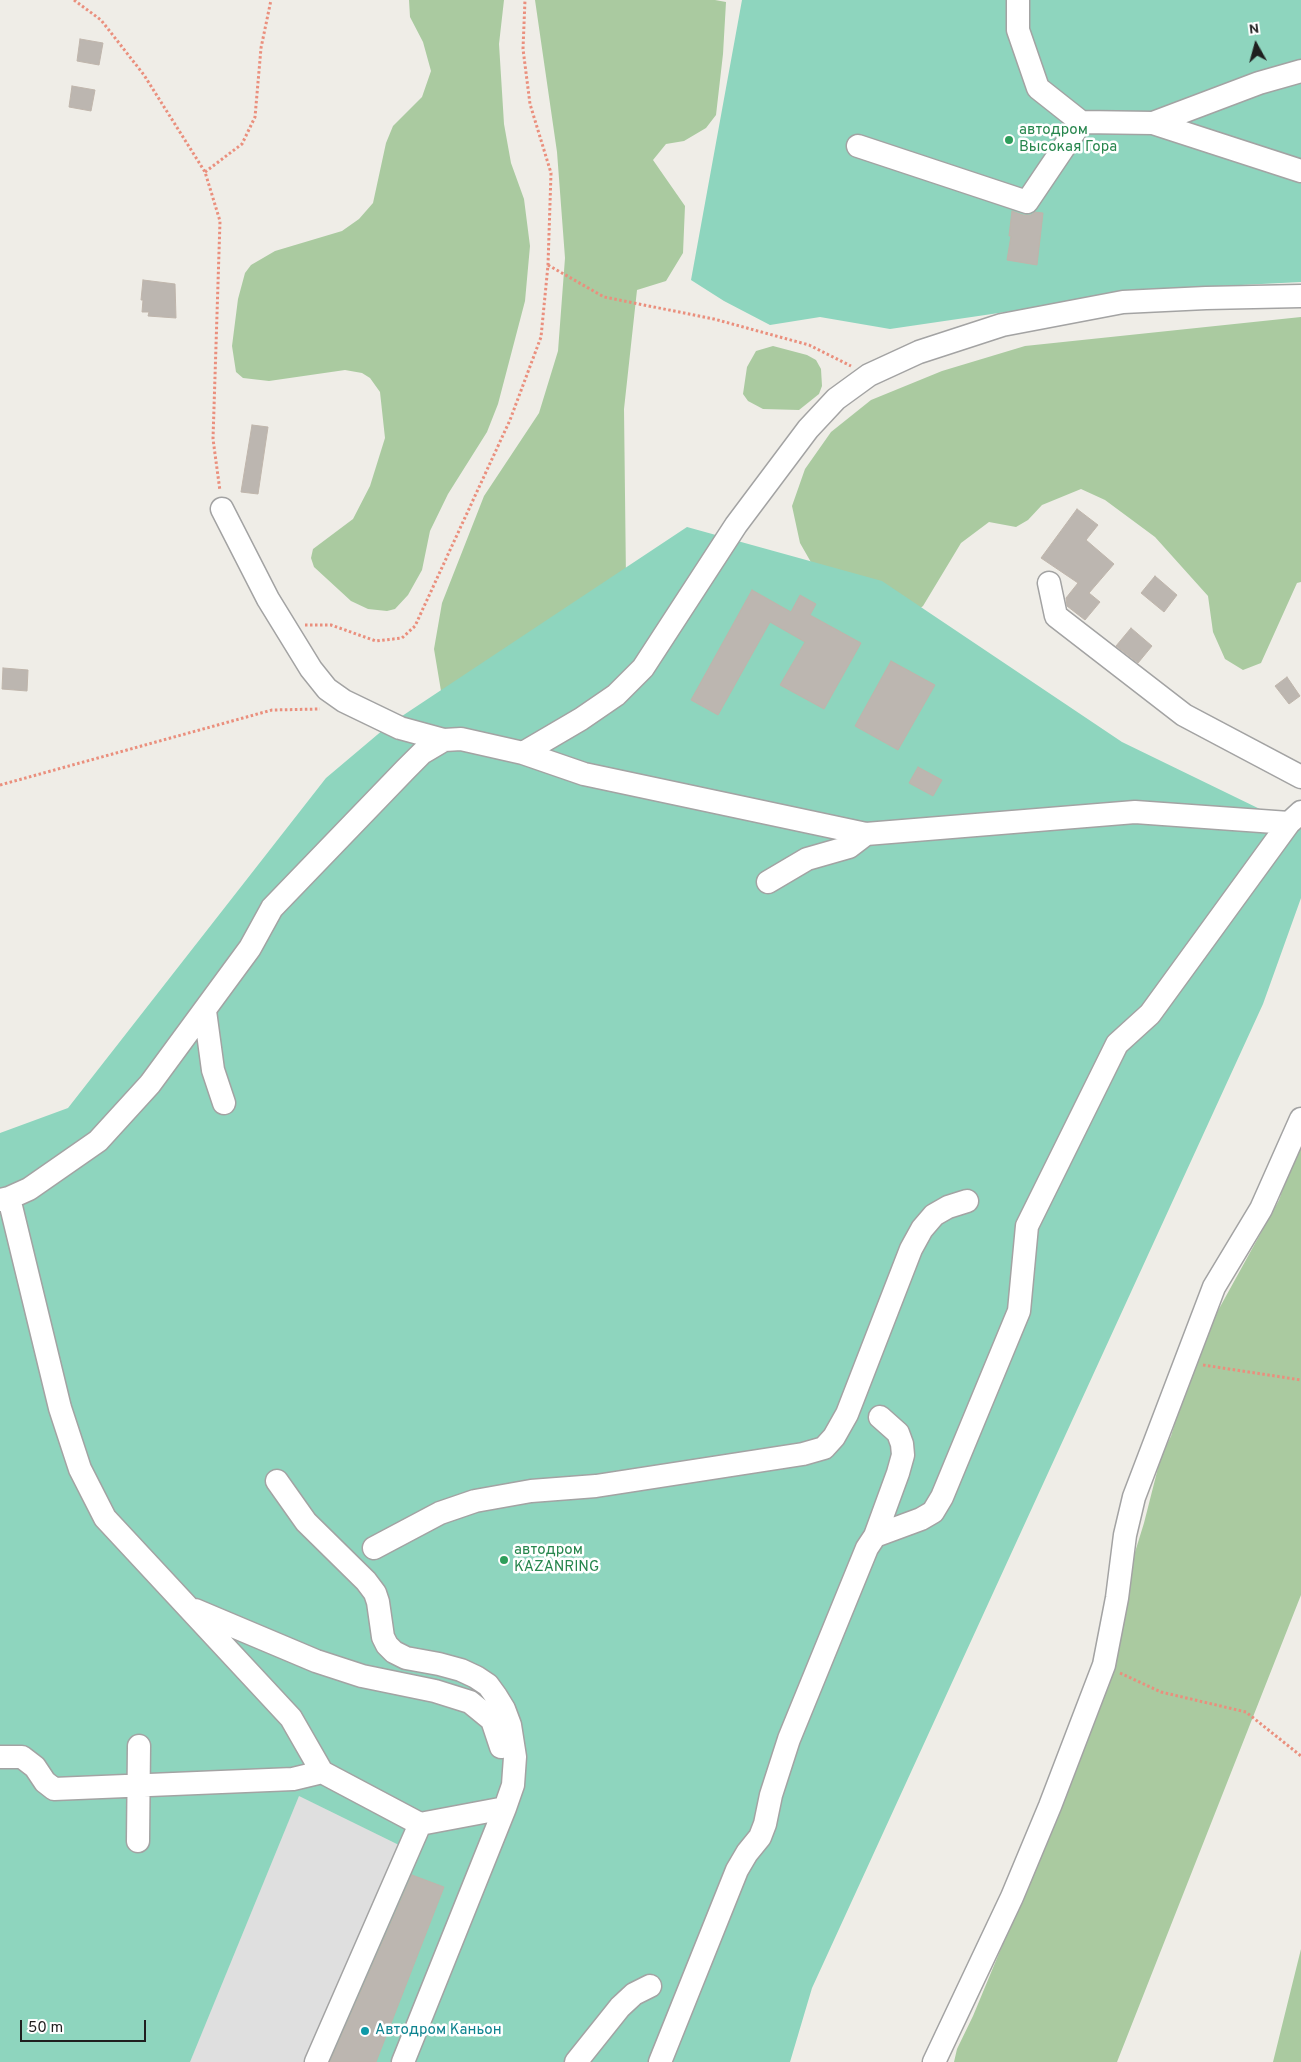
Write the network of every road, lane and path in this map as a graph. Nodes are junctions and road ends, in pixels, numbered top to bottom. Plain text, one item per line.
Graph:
1 (74, 0) edge
2 (271, 0) edge
3 (525, 0) edge
4 (1018, 0) edge
5 (1301, 71) edge
6 (1081, 122) junction
7 (1153, 123) junction
8 (858, 146) dead end
9 (1301, 171) edge
10 (205, 172) junction
11 (548, 265) junction
12 (1301, 296) edge
13 (869, 375) junction
14 (222, 508) joint
15 (1049, 583) dead end
16 (287, 629) junction
17 (344, 701) junction
18 (444, 740) junction
19 (523, 753) junction
20 (1301, 777) edge
21 (0, 785) edge
22 (1295, 817) edge
23 (866, 834) junction
24 (768, 882) dead end
25 (205, 1011) junction
26 (224, 1103) dead end
27 (1301, 1119) edge
28 (4, 1199) edge
29 (967, 1201) dead end
30 (1185, 1362) junction
31 (1301, 1380) edge
32 (880, 1417) dead end
33 (277, 1481) dead end
34 (876, 1536) junction
35 (374, 1548) dead end
36 (186, 1606) junction
37 (1104, 1665) junction
38 (139, 1746) dead end
39 (1301, 1756) edge
40 (0, 1757) edge
41 (322, 1772) junction
42 (138, 1786) junction
43 (497, 1810) junction
44 (420, 1824) junction
45 (138, 1842) dead end
46 (650, 1986) dead end
47 (316, 2062) edge
48 (403, 2062) edge
49 (576, 2062) edge
50 (660, 2062) edge
51 (934, 2062) edge

1 - 10 path
2 - 10 path
3 - 11 path
4 - 6 lane
5 - 7 lane
6 - 7 lane
6 - 8 lane
7 - 9 lane
10 - 14 path
11 - 13 path
11 - 16 path
12 - 13 lane
13 - 19 lane
14 - 16 lane
15 - 20 lane
16 - 17 lane
17 - 18 lane
17 - 21 path
18 - 19 lane
18 - 25 lane
19 - 23 lane
22 - 23 lane
22 - 34 lane
23 - 24 lane
25 - 26 lane
25 - 28 lane
27 - 30 lane
28 - 36 lane
29 - 35 lane
30 - 31 path
30 - 37 lane
32 - 34 lane
33 - 43 lane
34 - 50 lane
36 - 41 lane
36 - 43 lane
37 - 39 path
37 - 51 lane
38 - 42 lane
40 - 42 lane
41 - 42 lane
41 - 44 lane
42 - 45 lane
43 - 44 lane
43 - 48 lane
44 - 47 lane
46 - 49 lane

